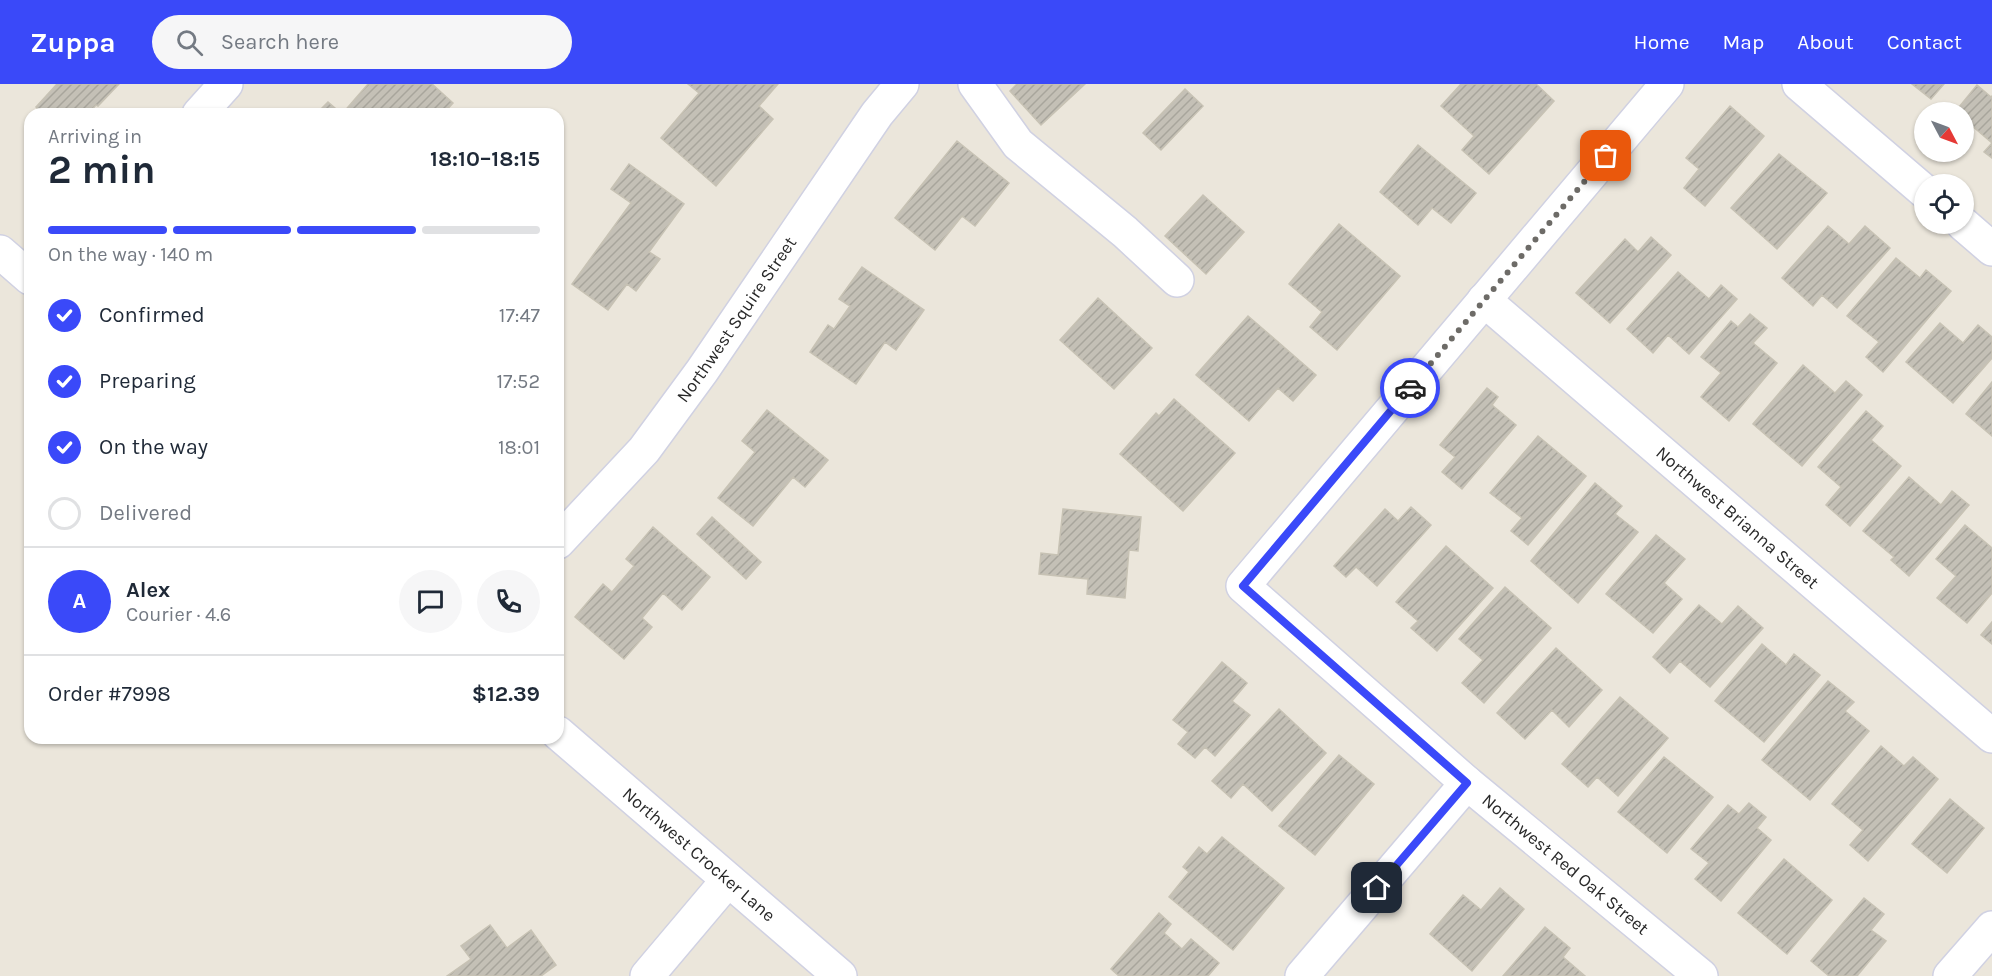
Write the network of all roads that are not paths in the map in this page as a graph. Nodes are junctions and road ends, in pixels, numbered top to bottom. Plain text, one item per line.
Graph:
1 (226, 84) edge
2 (902, 84) edge
3 (975, 84) edge
4 (1667, 84) edge
5 (1799, 84) edge
6 (204, 108) edge
7 (1914, 182) edge
8 (1974, 233) edge
9 (1992, 249) edge
10 (0, 252) edge
11 (24, 273) edge
12 (1177, 280) dead end
13 (1484, 300) junction
14 (564, 536) edge
15 (1992, 736) edge
16 (564, 738) edge
17 (1467, 783) junction
18 (728, 880) junction
19 (1990, 934) edge
20 (647, 976) edge
21 (840, 976) edge
22 (1302, 976) edge
23 (1701, 976) edge
24 (1950, 976) edge

1 - 6 street
2 - 14 street, Northwest Squire Street
3 - 12 street
4 - 13 street
5 - 7 street
8 - 9 street
10 - 11 street
13 - 15 street, Northwest Brianna Street
13 - 17 street, Northwest Red Oak Street
16 - 18 street, Northwest Crocker Lane
17 - 22 street
17 - 23 street, Northwest Red Oak Street
18 - 20 street
18 - 21 street, Northwest Crocker Lane
19 - 24 street

